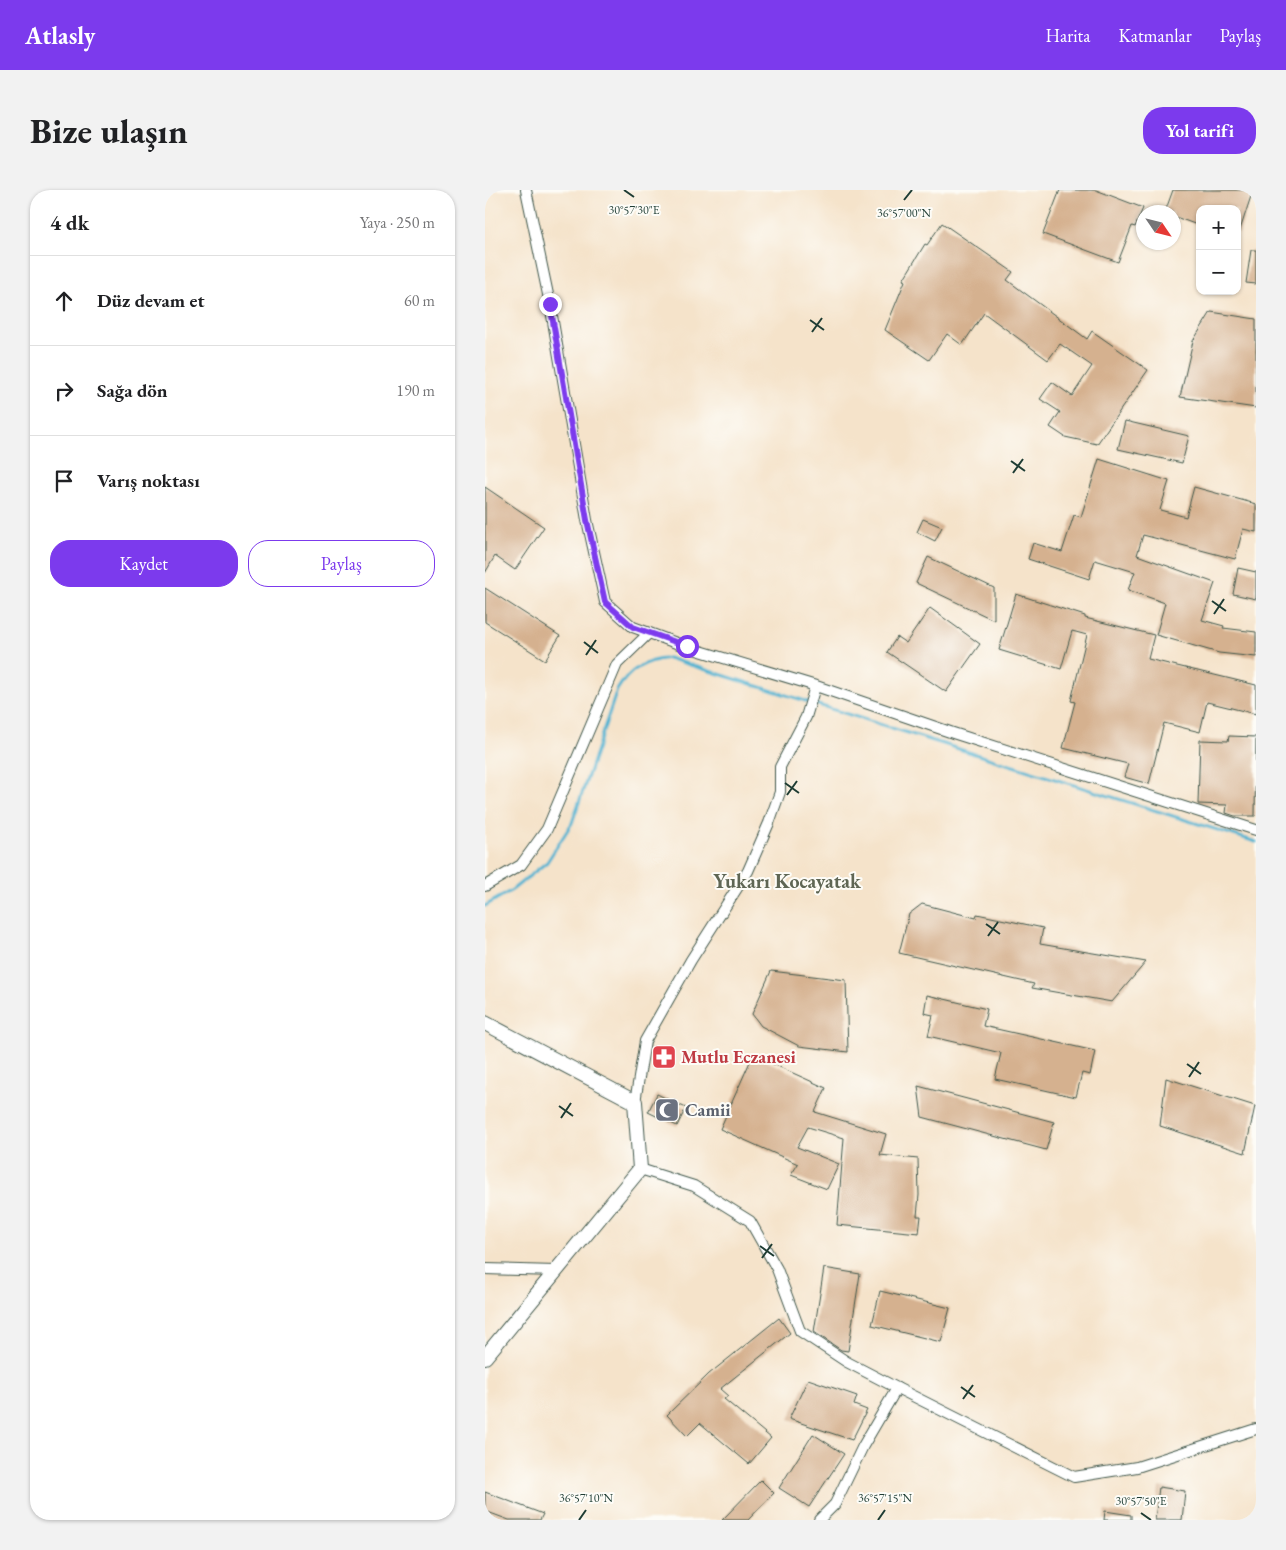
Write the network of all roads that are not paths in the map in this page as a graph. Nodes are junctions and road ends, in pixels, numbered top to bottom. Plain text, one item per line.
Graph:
1 (526, 190) edge
2 (649, 633) junction
3 (814, 690) dead end
4 (1256, 830) edge
5 (485, 886) edge
6 (485, 1022) edge
7 (635, 1102) junction
8 (640, 1169) junction
9 (485, 1269) edge
10 (556, 1270) junction
11 (485, 1356) edge
12 (897, 1388) junction
13 (1256, 1428) edge
14 (819, 1520) edge

1 - 2 street
2 - 4 street
2 - 5 street
3 - 7 street
6 - 7 street
7 - 8 street
8 - 10 street
8 - 12 street
9 - 10 street
10 - 11 street
12 - 13 street
12 - 14 street

